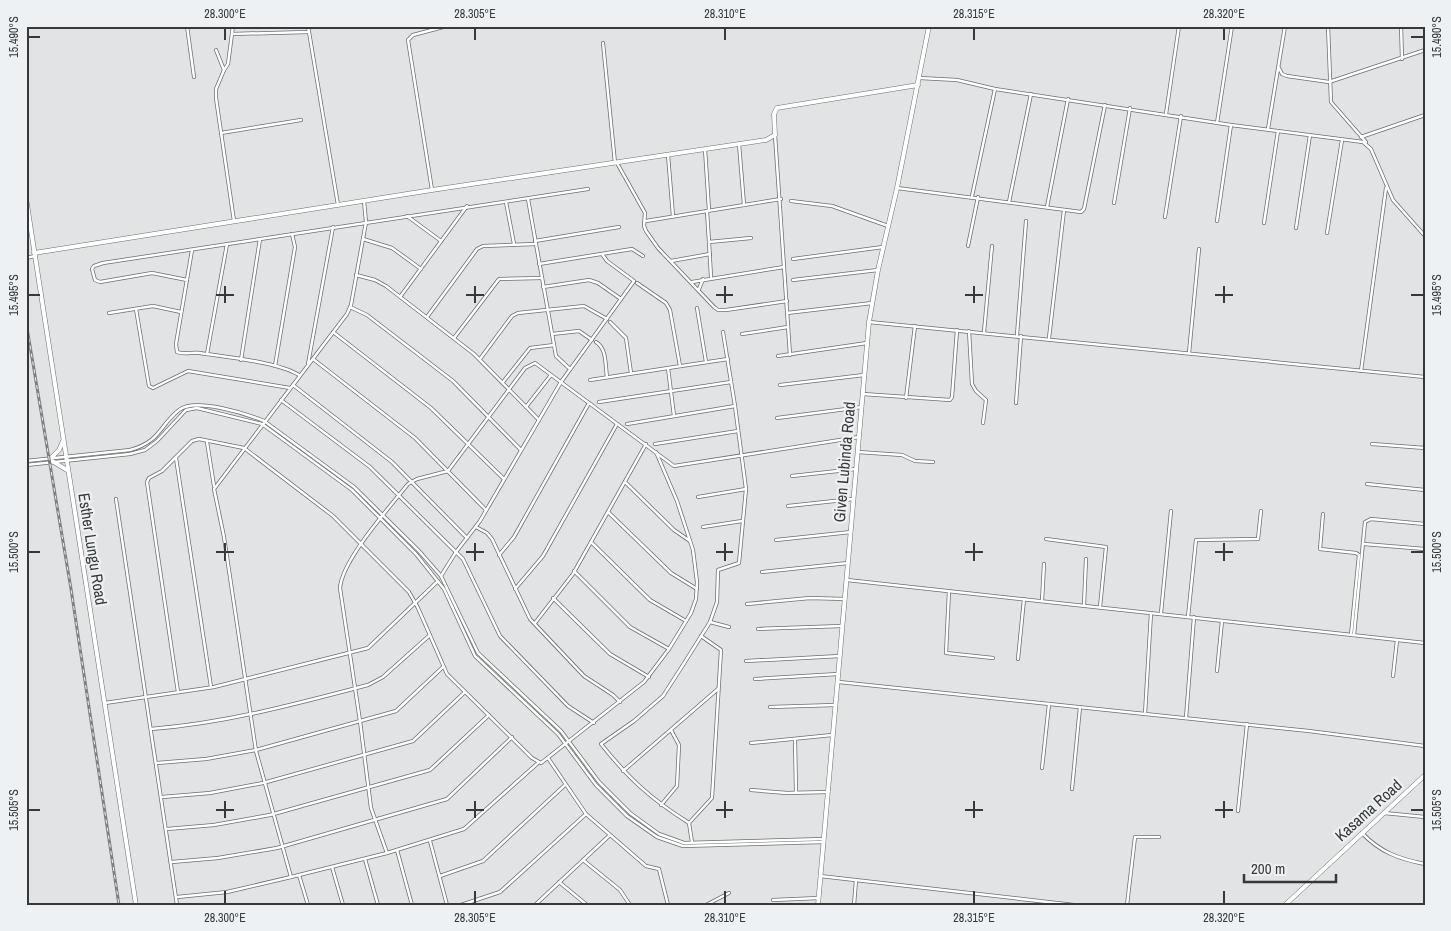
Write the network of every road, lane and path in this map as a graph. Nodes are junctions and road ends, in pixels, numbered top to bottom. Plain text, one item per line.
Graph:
1 (187, 26) edge
2 (233, 26) edge
3 (308, 26) edge
4 (447, 26) edge
5 (929, 26) edge
6 (1179, 26) edge
7 (1232, 26) edge
8 (1285, 26) edge
9 (1328, 26) edge
10 (1401, 26) edge
11 (433, 27) edge
12 (308, 32) junction
13 (232, 34) junction
14 (603, 43) dead end
15 (216, 50) dead end
16 (1425, 50) edge
17 (1402, 59) junction
18 (1279, 68) junction
19 (224, 70) junction
20 (1283, 74) junction
21 (194, 77) dead end
22 (920, 78) junction
23 (1276, 80) junction
24 (1329, 82) junction
25 (918, 85) junction
26 (995, 89) junction
27 (1032, 94) junction
28 (1068, 99) junction
29 (1105, 104) junction
30 (1130, 108) junction
31 (1166, 114) junction
32 (1425, 115) edge
33 (1181, 116) junction
34 (301, 120) dead end
35 (1217, 123) junction
36 (1231, 125) junction
37 (1268, 129) junction
38 (1278, 131) junction
39 (221, 133) junction
40 (1310, 135) junction
41 (1361, 137) junction
42 (775, 138) junction
43 (1342, 140) junction
44 (1367, 143) junction
45 (739, 144) junction
46 (705, 149) junction
47 (668, 155) junction
48 (616, 163) junction
49 (1387, 186) junction
50 (897, 188) junction
51 (588, 189) dead end
52 (432, 190) junction
53 (972, 196) junction
54 (26, 198) edge
55 (978, 198) junction
56 (528, 199) junction
57 (781, 199) junction
58 (1393, 200) junction
59 (364, 201) junction
60 (791, 201) dead end
61 (506, 202) junction
62 (1009, 202) junction
63 (1384, 202) junction
64 (1114, 203) dead end
65 (744, 204) junction
66 (338, 205) junction
67 (467, 206) junction
68 (1047, 207) junction
69 (1064, 210) junction
70 (708, 211) junction
71 (407, 216) junction
72 (673, 216) junction
73 (1165, 217) dead end
74 (647, 219) junction
75 (1026, 221) dead end
76 (366, 222) junction
77 (1217, 222) dead end
78 (234, 223) junction
79 (1264, 223) dead end
80 (888, 226) junction
81 (619, 227) dead end
82 (333, 228) junction
83 (1296, 228) dead end
84 (1328, 233) dead end
85 (292, 234) junction
86 (1425, 236) edge
87 (751, 238) dead end
88 (260, 239) junction
89 (363, 239) junction
90 (441, 241) junction
91 (535, 242) junction
92 (709, 242) junction
93 (227, 244) junction
94 (514, 244) junction
95 (968, 246) dead end
96 (992, 246) dead end
97 (883, 247) junction
98 (1199, 249) dead end
99 (192, 250) junction
100 (602, 254) junction
101 (710, 254) junction
102 (35, 255) junction
103 (643, 256) dead end
104 (26, 258) edge
105 (793, 259) dead end
106 (671, 261) junction
107 (539, 264) junction
108 (784, 267) junction
109 (421, 268) junction
110 (878, 270) junction
111 (356, 276) junction
112 (711, 277) junction
113 (542, 278) junction
114 (703, 279) junction
115 (187, 280) junction
116 (793, 280) dead end
117 (692, 282) junction
118 (637, 283) dead end
119 (543, 286) junction
120 (699, 289) junction
121 (400, 297) junction
122 (621, 300) junction
123 (787, 301) junction
124 (872, 303) junction
125 (350, 307) junction
126 (697, 308) dead end
127 (136, 309) junction
128 (548, 311) junction
129 (182, 312) junction
130 (109, 313) dead end
131 (787, 313) junction
132 (427, 317) junction
133 (606, 319) junction
134 (610, 322) dead end
135 (869, 322) junction
136 (915, 326) junction
137 (788, 327) junction
138 (958, 330) junction
139 (970, 331) junction
140 (333, 332) junction
141 (723, 332) dead end
142 (984, 332) junction
143 (552, 334) junction
144 (742, 334) dead end
145 (1017, 335) junction
146 (1021, 336) junction
147 (454, 338) junction
148 (1049, 338) junction
149 (592, 340) junction
150 (596, 342) dead end
151 (867, 343) junction
152 (554, 345) junction
153 (1189, 353) junction
154 (207, 354) junction
155 (790, 355) junction
156 (778, 356) dead end
157 (313, 359) junction
158 (480, 359) junction
159 (728, 359) junction
160 (241, 360) junction
161 (706, 362) junction
162 (308, 365) junction
163 (274, 366) junction
164 (680, 366) junction
165 (668, 368) junction
166 (570, 369) junction
167 (1361, 371) junction
168 (551, 374) junction
169 (631, 374) junction
170 (299, 375) junction
171 (864, 375) junction
172 (607, 377) junction
173 (1425, 377) edge
174 (590, 380) dead end
175 (503, 382) junction
176 (561, 382) junction
177 (731, 382) junction
178 (293, 385) junction
179 (780, 385) dead end
180 (290, 388) junction
181 (509, 390) junction
182 (670, 392) junction
183 (862, 394) junction
184 (906, 398) junction
185 (281, 400) junction
186 (599, 402) dead end
187 (589, 403) junction
188 (1016, 403) dead end
189 (735, 406) junction
190 (526, 407) junction
191 (862, 407) junction
192 (489, 416) junction
193 (674, 416) junction
194 (777, 418) dead end
195 (539, 420) junction
196 (983, 422) dead end
197 (263, 423) junction
198 (617, 424) junction
199 (627, 424) dead end
200 (738, 431) junction
201 (859, 437) junction
202 (63, 440) junction
203 (208, 442) junction
204 (646, 444) junction
205 (655, 444) dead end
206 (1372, 444) dead end
207 (468, 445) junction
208 (244, 448) junction
209 (1425, 448) edge
210 (521, 450) junction
211 (656, 452) junction
212 (858, 452) junction
213 (742, 456) junction
214 (66, 457) junction
215 (176, 458) junction
216 (52, 459) junction
217 (26, 461) edge
218 (933, 462) dead end
219 (26, 465) edge
220 (856, 469) junction
221 (447, 472) junction
222 (69, 474) junction
223 (792, 476) dead end
224 (504, 480) junction
225 (412, 481) junction
226 (625, 482) junction
227 (1367, 484) dead end
228 (215, 487) junction
229 (746, 489) junction
230 (1425, 490) edge
231 (399, 496) junction
232 (698, 497) dead end
233 (116, 499) dead end
234 (853, 499) junction
235 (788, 506) dead end
236 (486, 511) junction
237 (1171, 511) dead end
238 (1261, 511) dead end
239 (608, 512) junction
240 (1323, 514) dead end
241 (382, 518) junction
242 (742, 521) junction
243 (1425, 524) edge
244 (476, 527) junction
245 (703, 527) dead end
246 (851, 532) junction
247 (467, 538) junction
248 (1046, 539) dead end
249 (776, 540) dead end
250 (690, 541) junction
251 (591, 542) junction
252 (362, 544) junction
253 (1364, 544) junction
254 (1425, 549) edge
255 (456, 552) junction
256 (499, 555) junction
257 (1086, 559) dead end
258 (848, 563) junction
259 (1044, 564) dead end
260 (574, 571) junction
261 (762, 572) dead end
262 (441, 576) junction
263 (438, 580) junction
264 (847, 580) junction
265 (515, 588) junction
266 (697, 588) junction
267 (949, 591) junction
268 (553, 598) junction
269 (846, 599) junction
270 (1024, 599) junction
271 (1042, 601) junction
272 (415, 602) junction
273 (747, 604) dead end
274 (1084, 605) junction
275 (1100, 607) junction
276 (1151, 612) junction
277 (1161, 614) junction
278 (1188, 617) junction
279 (1194, 617) junction
280 (1222, 620) junction
281 (686, 621) junction
282 (710, 622) junction
283 (534, 623) junction
284 (844, 626) junction
285 (729, 627) dead end
286 (758, 629) dead end
287 (430, 635) junction
288 (1353, 635) junction
289 (701, 636) junction
290 (1397, 640) junction
291 (1425, 643) edge
292 (669, 650) junction
293 (349, 654) junction
294 (841, 656) junction
295 (993, 658) dead end
296 (1018, 659) dead end
297 (746, 661) dead end
298 (443, 667) junction
299 (1217, 671) dead end
300 (840, 674) junction
301 (1393, 676) dead end
302 (649, 677) junction
303 (755, 679) dead end
304 (245, 680) junction
305 (839, 682) junction
306 (211, 687) junction
307 (354, 688) junction
308 (719, 688) junction
309 (178, 692) junction
310 (466, 692) junction
311 (146, 696) junction
312 (620, 702) junction
313 (105, 703) junction
314 (1049, 704) junction
315 (836, 705) junction
316 (770, 707) dead end
317 (1080, 707) junction
318 (489, 714) junction
319 (1144, 714) junction
320 (250, 716) junction
321 (1186, 718) junction
322 (360, 721) junction
323 (594, 723) junction
324 (1247, 724) junction
325 (151, 729) junction
326 (671, 730) junction
327 (834, 735) junction
328 (512, 737) junction
329 (795, 738) junction
330 (568, 742) junction
331 (751, 743) dead end
332 (1425, 746) edge
333 (256, 750) junction
334 (364, 755) junction
335 (548, 758) junction
336 (157, 763) junction
337 (538, 763) junction
338 (1042, 768) dead end
339 (623, 771) junction
340 (1425, 775) edge
341 (264, 783) junction
342 (566, 785) junction
343 (368, 788) junction
344 (1072, 789) dead end
345 (751, 790) dead end
346 (796, 792) junction
347 (828, 792) junction
348 (162, 797) junction
349 (661, 805) junction
350 (1238, 811) dead end
351 (1384, 813) junction
352 (273, 814) junction
353 (586, 814) junction
354 (1425, 817) edge
355 (375, 821) junction
356 (689, 823) junction
357 (167, 830) junction
358 (1362, 833) junction
359 (610, 835) junction
360 (1159, 837) dead end
361 (824, 840) junction
362 (430, 841) junction
363 (692, 844) junction
364 (282, 846) junction
365 (396, 850) junction
366 (387, 853) junction
367 (365, 859) junction
368 (583, 860) junction
369 (172, 862) junction
370 (1425, 864) edge
371 (332, 867) junction
372 (299, 875) junction
373 (440, 876) junction
374 (820, 876) junction
375 (292, 877) junction
376 (856, 880) junction
377 (559, 882) junction
378 (729, 893) dead end
379 (177, 896) junction
380 (818, 898) junction
381 (789, 899) junction
382 (774, 900) dead end
383 (136, 905) edge
384 (177, 905) edge
385 (308, 905) edge
386 (343, 905) edge
387 (378, 905) edge
388 (412, 905) edge
389 (447, 905) edge
390 (461, 905) edge
391 (535, 905) edge
392 (587, 905) edge
393 (630, 905) edge
394 (668, 905) edge
395 (706, 905) edge
396 (789, 905) edge
397 (818, 905) edge
398 (854, 905) edge
399 (1074, 905) edge
400 (1128, 905) edge
401 (1285, 905) edge

1 - 21 street
2 - 13 street
3 - 12 street
4 - 11 street
5 - 22 street, Given Lubinda Road
6 - 31 street
7 - 35 street
8 - 18 street
9 - 24 street
10 - 17 street
11 - 52 street
12 - 13 street
12 - 66 street
13 - 19 street
14 - 48 street
15 - 19 street
16 - 17 street
17 - 24 street
18 - 20 street
18 - 23 street
19 - 39 street
20 - 23 street
20 - 24 street
22 - 25 street, Given Lubinda Road
22 - 26 street
23 - 37 street
24 - 41 street
25 - 42 street
25 - 50 street, Given Lubinda Road
26 - 27 street
26 - 53 street
27 - 28 street
27 - 62 street
28 - 29 street
28 - 68 street
29 - 30 street
29 - 69 street
30 - 31 street
30 - 64 street
31 - 33 street
32 - 41 street
33 - 35 street
33 - 73 street
34 - 39 street
35 - 36 street
36 - 37 street
36 - 77 street
37 - 38 street
38 - 40 street
38 - 79 street
39 - 78 street
40 - 43 street
40 - 83 street
41 - 44 street
42 - 45 street
42 - 57 street
43 - 44 street
43 - 84 street
44 - 49 street
45 - 46 street
45 - 65 street
46 - 47 street
46 - 70 street
47 - 48 street
47 - 72 street
48 - 52 street
48 - 74 street
49 - 58 street
49 - 63 street
50 - 53 street
50 - 80 street, Given Lubinda Road
51 - 56 street
52 - 59 street
53 - 55 street
54 - 102 street, Esther Lungu Road
55 - 62 street
55 - 95 street
56 - 61 street
56 - 91 street
57 - 65 street
57 - 108 street
58 - 63 street
58 - 86 street
59 - 66 street
59 - 76 street
60 - 80 street
61 - 67 street
61 - 94 street
62 - 68 street
63 - 167 street
65 - 70 street
66 - 78 street
67 - 71 street
67 - 90 street
68 - 69 street
69 - 148 street
70 - 72 street
70 - 92 street
71 - 76 street
71 - 90 street
72 - 74 street
74 - 106 street
75 - 145 street
76 - 82 street
76 - 89 street
78 - 102 street
80 - 97 street, Given Lubinda Road
81 - 91 street
82 - 85 street
82 - 162 street
85 - 88 street
85 - 163 street
87 - 92 street
88 - 93 street
88 - 160 street
89 - 109 street
89 - 111 street
90 - 109 street
91 - 94 street
91 - 107 street
92 - 101 street
93 - 99 street
93 - 154 street
94 - 132 street
96 - 142 street
97 - 105 street
97 - 110 street, Given Lubinda Road
98 - 153 street
99 - 115 street
99 - 115 street
100 - 103 street
100 - 107 street
100 - 122 street
101 - 106 street
101 - 112 street
102 - 104 street
102 - 202 street, Esther Lungu Road
106 - 117 street
107 - 113 street
108 - 112 street
108 - 123 street
109 - 121 street
110 - 116 street
110 - 124 street, Given Lubinda Road
111 - 121 street
111 - 125 street
112 - 114 street
113 - 119 street
113 - 147 street
114 - 117 street
114 - 120 street
115 - 129 street
117 - 120 street
118 - 164 street
119 - 122 street
119 - 128 street
120 - 123 street
121 - 132 street
122 - 133 street
123 - 131 street
124 - 131 street
124 - 135 street, Given Lubinda Road
125 - 140 street
125 - 192 street
126 - 161 street
127 - 129 street
127 - 130 street
127 - 180 street
128 - 133 street
128 - 143 street
128 - 158 street
129 - 154 street
131 - 137 street
132 - 147 street
133 - 149 street
134 - 169 street
135 - 136 street
135 - 151 street, Given Lubinda Road
136 - 138 street
136 - 184 street
137 - 144 street
137 - 155 street
138 - 139 street
138 - 184 street
139 - 142 street
139 - 196 street
140 - 157 street
140 - 207 street
141 - 159 street
142 - 145 street
143 - 149 street
143 - 152 street
145 - 146 street
146 - 148 street
146 - 188 street
147 - 158 street
148 - 153 street
149 - 166 street
150 - 172 street
151 - 155 street
151 - 171 street, Given Lubinda Road
152 - 166 street
152 - 175 street
153 - 167 street
154 - 160 street
155 - 156 street
157 - 162 street
157 - 221 street
158 - 175 street
159 - 161 street
159 - 177 street
160 - 163 street
161 - 164 street
162 - 170 street
163 - 170 street
164 - 165 street
165 - 169 street
165 - 182 street
166 - 176 street
167 - 173 street
168 - 176 street
168 - 181 street
168 - 190 street
169 - 172 street
170 - 178 street
171 - 179 street
171 - 183 street, Given Lubinda Road
172 - 174 street
175 - 181 street
176 - 187 street
176 - 195 street
177 - 182 street
177 - 189 street
178 - 180 street
178 - 225 street
180 - 185 street
181 - 190 street
181 - 192 street
182 - 186 street
182 - 193 street
183 - 184 street
183 - 191 street, Given Lubinda Road
185 - 197 street
185 - 231 street
187 - 198 street
187 - 256 street
189 - 193 street
189 - 200 street
190 - 195 street
191 - 194 street
191 - 201 street, Given Lubinda Road
192 - 207 street
192 - 210 street
193 - 199 street
195 - 210 street
197 - 208 street
197 - 214 street
197 - 241 street
198 - 204 street
198 - 265 street
200 - 205 street
200 - 213 street
201 - 212 street, Given Lubinda Road
201 - 213 street
202 - 214 street, Esther Lungu Road
202 - 216 street
203 - 208 street
203 - 215 street
203 - 228 street
204 - 211 street
204 - 226 street
206 - 209 street
207 - 221 street
207 - 224 street
208 - 228 street
208 - 252 street
210 - 224 street
211 - 213 street
211 - 250 street
212 - 218 street
212 - 220 street, Given Lubinda Road
213 - 229 street
214 - 216 street
214 - 222 street, Esther Lungu Road
215 - 306 street
215 - 309 street
216 - 217 street
216 - 219 street
216 - 222 street
220 - 223 street
220 - 234 street, Given Lubinda Road
221 - 225 street
221 - 236 street
222 - 313 street, Esther Lungu Road
224 - 236 street
225 - 231 street
225 - 247 street
226 - 239 street
226 - 250 street
227 - 230 street
228 - 304 street
229 - 232 street
229 - 242 street
231 - 241 street
231 - 255 street
233 - 311 street
234 - 235 street
234 - 246 street, Given Lubinda Road
236 - 244 street
237 - 277 street
238 - 278 street
239 - 251 street
239 - 266 street
240 - 288 street
241 - 252 street
241 - 262 street
241 - 263 street
242 - 245 street
242 - 282 street
243 - 253 street
244 - 247 street
244 - 256 street
246 - 249 street
246 - 258 street, Given Lubinda Road
247 - 255 street
248 - 275 street
250 - 266 street
251 - 260 street
251 - 281 street
252 - 272 street
252 - 293 street
253 - 254 street
253 - 288 street
255 - 262 street
255 - 323 street
256 - 265 street
257 - 274 street
258 - 261 street
258 - 264 street, Given Lubinda Road
259 - 271 street
260 - 268 street
260 - 292 street
262 - 263 street
262 - 330 street
263 - 272 street
263 - 330 street
264 - 267 street
264 - 269 street, Given Lubinda Road
265 - 283 street
266 - 281 street
267 - 270 street
267 - 295 street
268 - 283 street
268 - 302 street
269 - 273 street
269 - 284 street, Given Lubinda Road
270 - 271 street
270 - 296 street
271 - 274 street
272 - 287 street
272 - 293 street
274 - 275 street
275 - 276 street
276 - 277 street
276 - 319 street
277 - 278 street
278 - 279 street
279 - 280 street
279 - 321 street
280 - 288 street
280 - 299 street
281 - 292 street
282 - 285 street
282 - 289 street
283 - 312 street
284 - 286 street
284 - 294 street, Given Lubinda Road
287 - 298 street
287 - 307 street
288 - 290 street
289 - 308 street
289 - 339 street
290 - 291 street
290 - 301 street
292 - 302 street
293 - 304 street
293 - 307 street
294 - 297 street
294 - 300 street, Given Lubinda Road
298 - 310 street
298 - 322 street
300 - 303 street
300 - 305 street, Given Lubinda Road
302 - 312 street
304 - 306 street
304 - 320 street
305 - 314 street
305 - 315 street, Given Lubinda Road
306 - 309 street
307 - 320 street
307 - 322 street
308 - 326 street
308 - 356 street
309 - 311 street
310 - 318 street
310 - 334 street
311 - 313 street
311 - 325 street
312 - 323 street
313 - 383 street, Esther Lungu Road
314 - 317 street
314 - 338 street
315 - 316 street
315 - 327 street, Given Lubinda Road
317 - 319 street
317 - 344 street
318 - 328 street
318 - 343 street
319 - 321 street
320 - 325 street
320 - 333 street
321 - 324 street
322 - 333 street
322 - 334 street
323 - 330 street
324 - 332 street
324 - 350 street
325 - 336 street
326 - 339 street
326 - 349 street
327 - 329 street
327 - 347 street, Given Lubinda Road
328 - 337 street
328 - 355 street
329 - 331 street
329 - 346 street
330 - 335 street
330 - 363 street
333 - 336 street
333 - 341 street
334 - 341 street
334 - 343 street
335 - 337 street
335 - 342 street
336 - 348 street
337 - 362 street
339 - 349 street
340 - 351 street, Kasama Road
341 - 348 street
341 - 352 street
342 - 353 street
342 - 373 street
343 - 352 street
343 - 355 street
345 - 346 street
346 - 347 street
347 - 361 street, Given Lubinda Road
348 - 357 street
349 - 356 street
351 - 354 street
351 - 358 street, Kasama Road
352 - 357 street
352 - 364 street
353 - 359 street
353 - 390 street
355 - 364 street
355 - 366 street
356 - 363 street
357 - 369 street
358 - 370 street
358 - 401 street, Kasama Road
359 - 368 street
359 - 394 street
360 - 400 street
361 - 363 street
361 - 374 street, Given Lubinda Road
362 - 365 street
362 - 373 street
364 - 369 street
364 - 375 street
365 - 366 street
365 - 388 street
366 - 367 street
367 - 371 street
367 - 387 street
368 - 377 street
368 - 393 street
369 - 379 street
371 - 372 street
371 - 386 street
372 - 375 street
372 - 385 street
373 - 389 street
374 - 376 street
374 - 380 street, Given Lubinda Road
375 - 379 street
376 - 398 street
376 - 399 street
377 - 391 street
377 - 392 street
378 - 395 street
379 - 384 street
380 - 381 street
380 - 397 street, Given Lubinda Road
381 - 382 street
381 - 396 street

